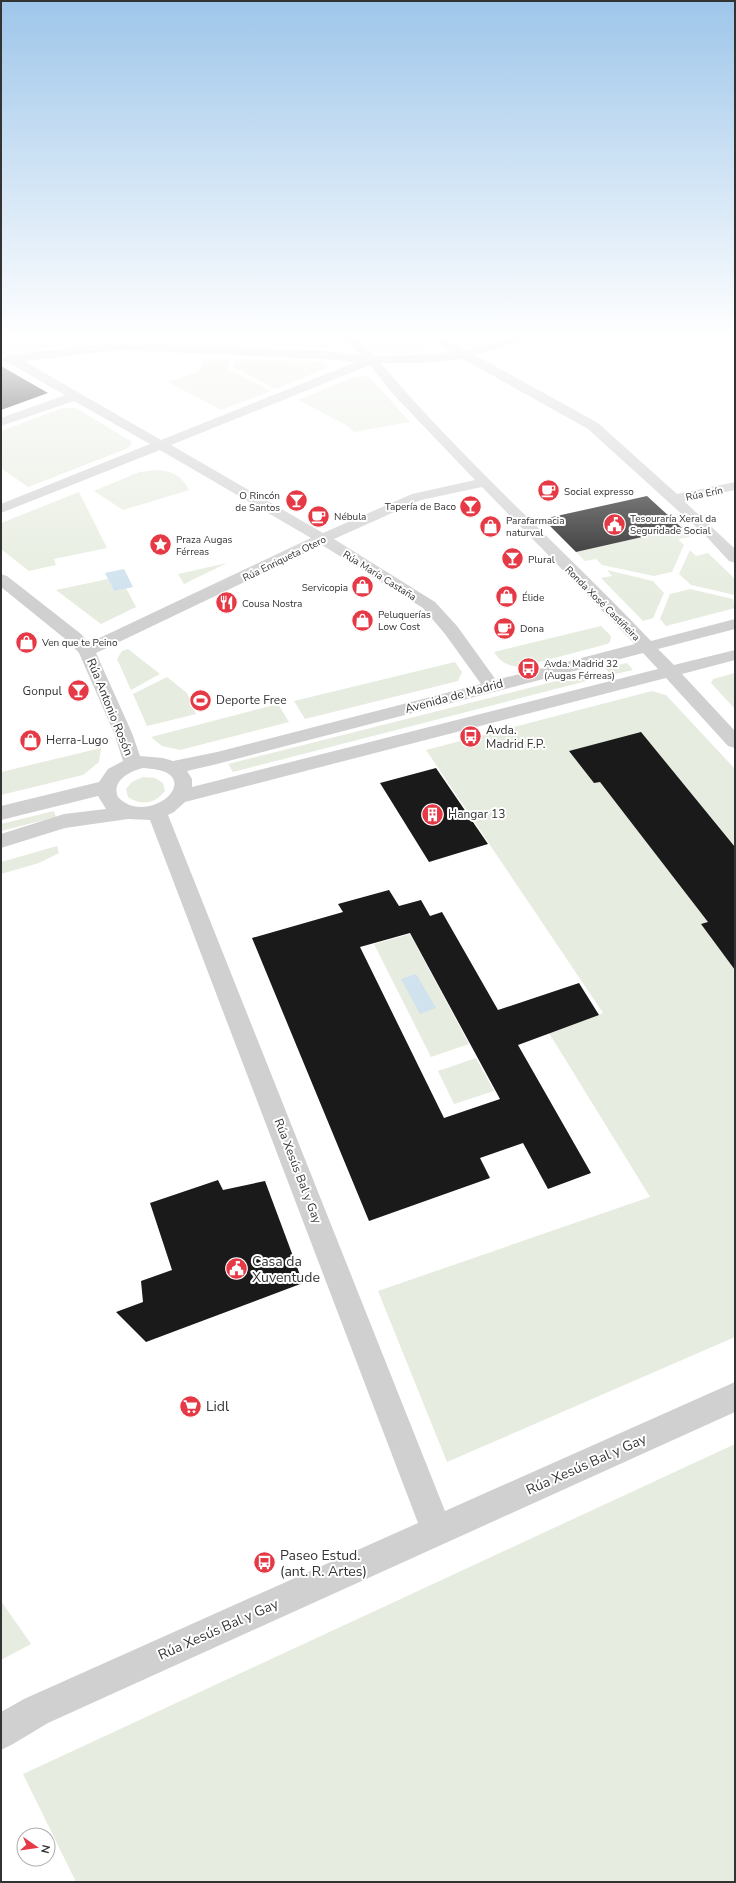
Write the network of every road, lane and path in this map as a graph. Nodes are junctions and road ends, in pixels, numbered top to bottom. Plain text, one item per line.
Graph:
1 (127, 425) edge
2 (209, 425) edge
3 (431, 425) edge
4 (591, 425) edge
5 (161, 444) junction
6 (486, 482) junction
7 (735, 486) edge
8 (674, 499) junction
9 (1, 509) edge
10 (323, 539) junction
11 (735, 558) edge
12 (5, 586) edge
13 (735, 624) edge
14 (646, 647) junction
15 (88, 650) junction
16 (735, 655) edge
17 (669, 672) junction
18 (491, 686) junction
19 (735, 742) edge
20 (133, 764) junction
21 (173, 767) junction
22 (107, 787) junction
23 (180, 797) junction
24 (157, 812) junction
25 (1, 813) edge
26 (127, 813) junction
27 (1, 841) edge
28 (735, 1397) edge
29 (437, 1530) junction
30 (1, 1732) edge

1 - 5 street, Rúa María Castaña
2 - 5 street
3 - 6 street, Ronda Xosé Castiñeira
4 - 8 street
5 - 9 street
5 - 10 street, Rúa María Castaña
6 - 10 street, Rúa Enriqueta Otero
6 - 14 street, Ronda Xosé Castiñeira
7 - 8 street, Rúa Erín
8 - 11 street
10 - 15 street, Rúa Enriqueta Otero
10 - 18 street, Rúa María Castaña
12 - 15 street
13 - 14 street, Avenida de Madrid
14 - 17 street, Ronda Xosé Castiñeira
14 - 18 street, Avenida de Madrid
15 - 20 street, Rúa Antonio Rosón
16 - 17 street
17 - 19 street, Ronda Xosé Castiñeira
17 - 23 street
18 - 21 street, Avenida de Madrid
20 - 21 street
20 - 22 street
21 - 23 street
22 - 25 street
22 - 26 street
23 - 24 street
24 - 26 street
24 - 29 street, Rúa Xesús Bal y Gay
26 - 27 street
28 - 29 street, Rúa Xesús Bal y Gay
29 - 30 street, Rúa Xesús Bal y Gay

